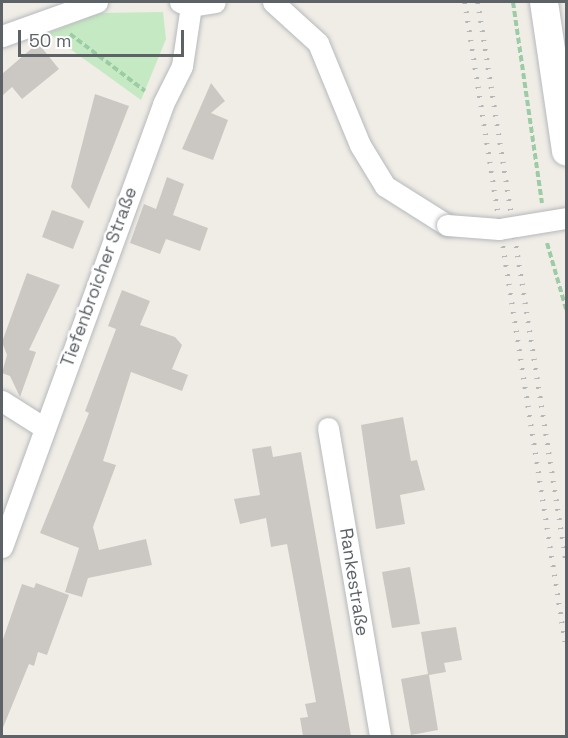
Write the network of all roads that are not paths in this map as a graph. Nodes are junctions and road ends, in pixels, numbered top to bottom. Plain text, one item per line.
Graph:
1 (97, 2) edge
2 (215, 2) edge
3 (273, 2) edge
4 (544, 2) edge
5 (185, 4) edge
6 (2, 36) edge
7 (567, 151) edge
8 (567, 218) edge
9 (2, 401) edge
10 (43, 427) junction
11 (328, 428) dead end
12 (2, 547) edge
13 (380, 736) edge

1 - 6 street
2 - 5 street
3 - 8 street, bridge
4 - 7 main road
5 - 10 street, Tiefenbroicher Straße
9 - 10 street
10 - 12 street, Tiefenbroicher Straße
11 - 13 street, Rankestraße

